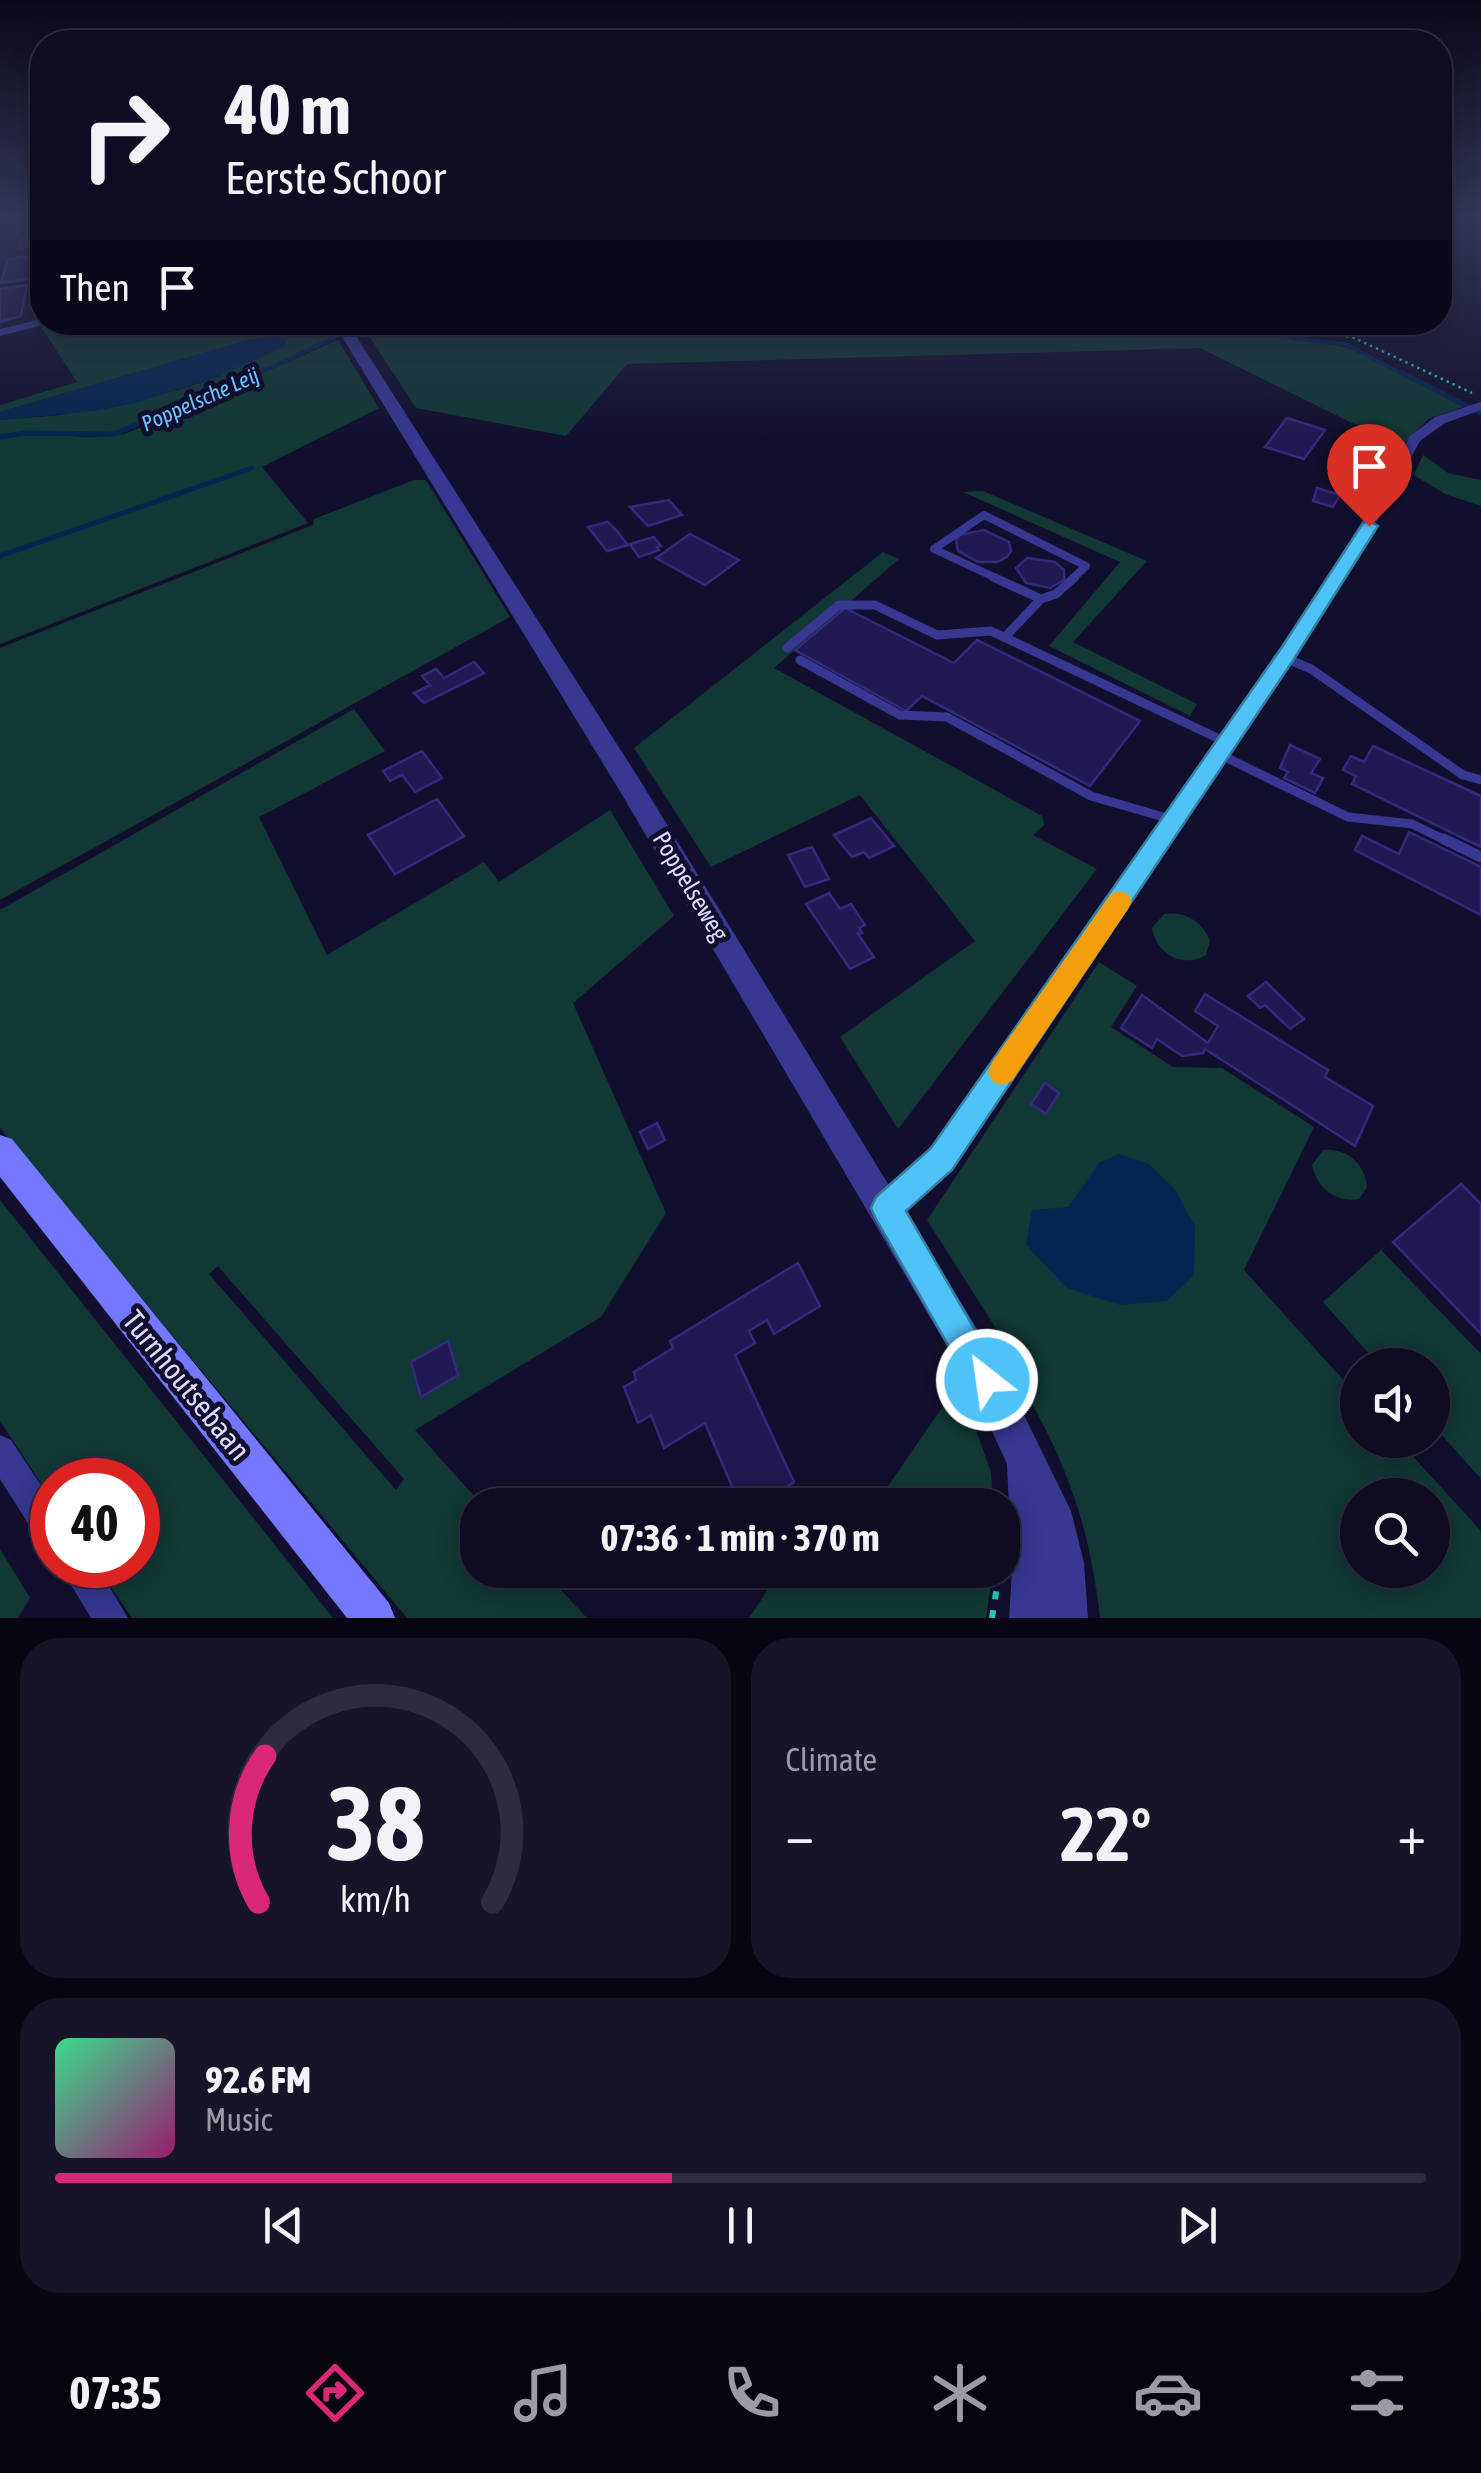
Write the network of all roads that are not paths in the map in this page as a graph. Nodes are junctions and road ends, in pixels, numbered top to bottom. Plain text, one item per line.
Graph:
1 (30, 325) edge
2 (0, 333) edge
3 (348, 335) edge
4 (1475, 404) edge
5 (1041, 599) junction
6 (1004, 637) junction
7 (787, 648) dead end
8 (1285, 658) junction
9 (800, 660) dead end
10 (1223, 748) junction
11 (1481, 780) edge
12 (1174, 820) junction
13 (1481, 857) edge
14 (0, 1151) edge
15 (886, 1208) junction
16 (0, 1451) edge
17 (1025, 1459) junction
18 (30, 1497) edge
19 (91, 1588) edge
20 (111, 1618) edge
21 (374, 1618) edge
22 (1030, 1618) edge
23 (1067, 1618) edge

1 - 2 street
3 - 15 street, Poppelseweg
4 - 8 street
5 - 5 lane
5 - 6 lane
6 - 7 lane
6 - 10 lane
8 - 10 street
8 - 11 lane
9 - 12 lane
10 - 12 street
10 - 13 lane
12 - 15 street
14 - 21 main road, Turnhoutsebaan
15 - 17 street, Poppelseweg
16 - 18 street
17 - 22 street, Poppelseweg
17 - 23 street, Poppelseweg
19 - 20 street

